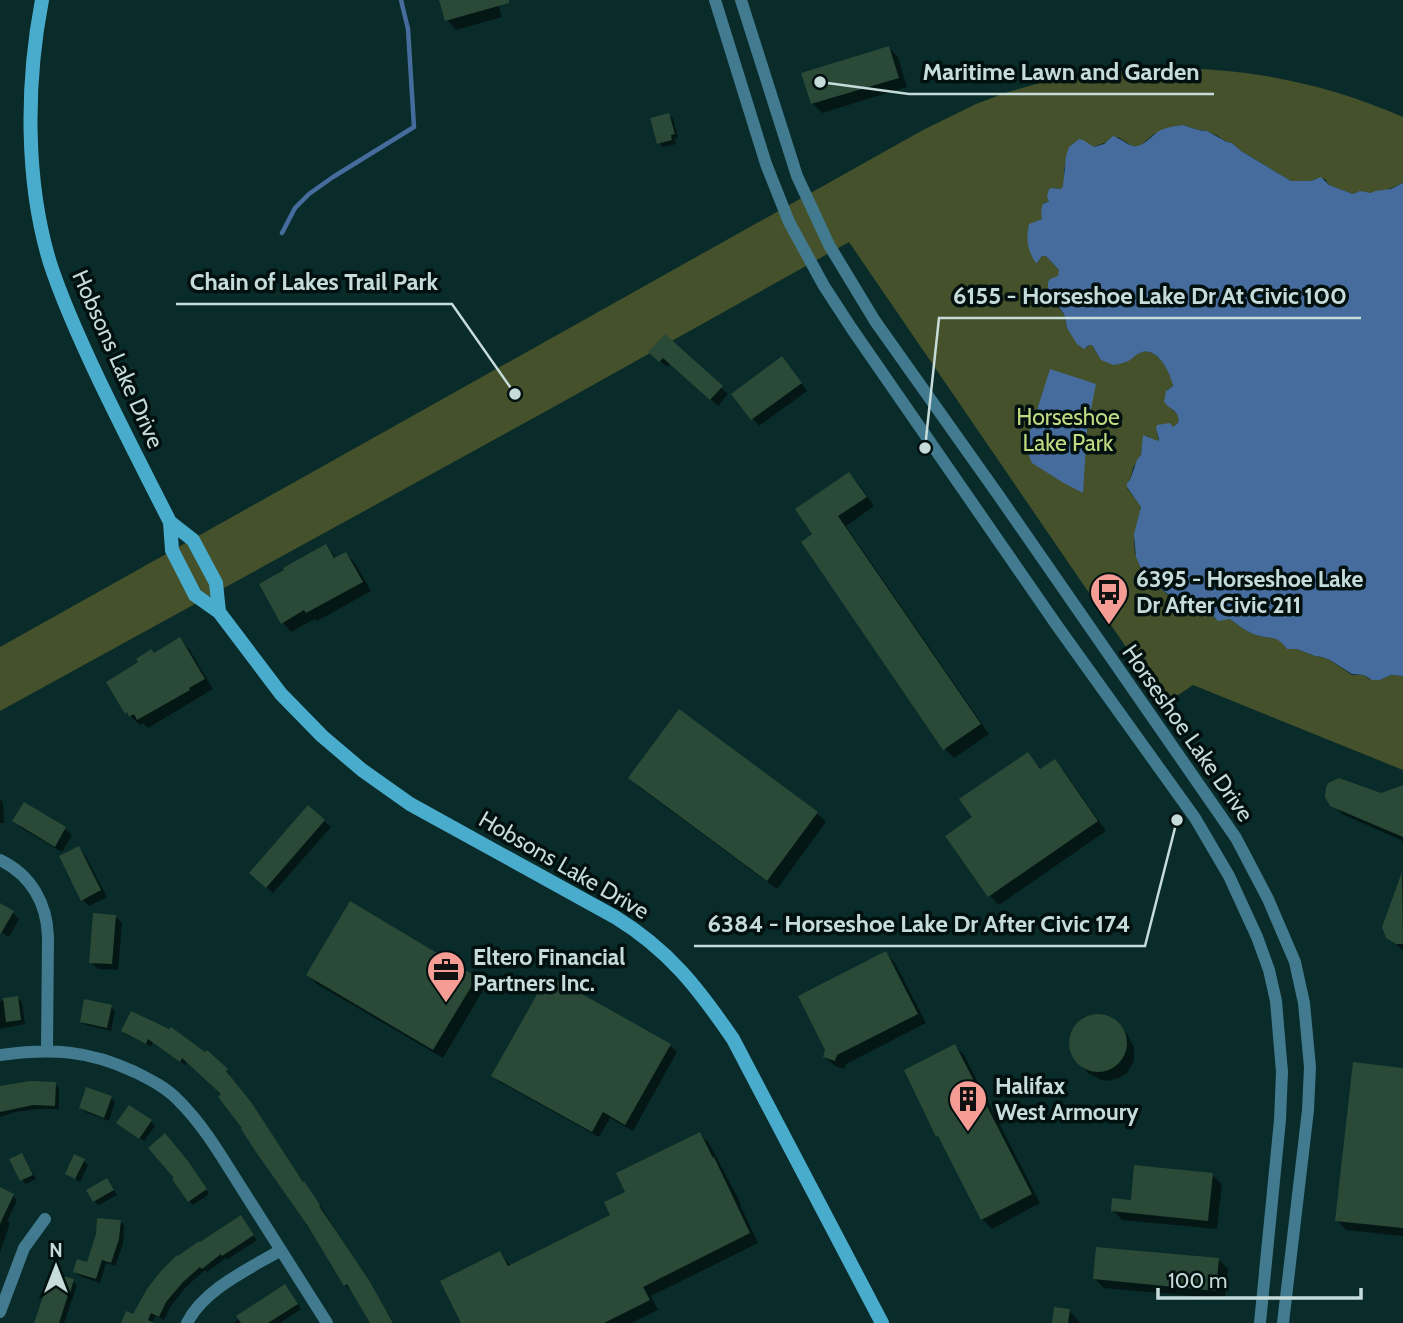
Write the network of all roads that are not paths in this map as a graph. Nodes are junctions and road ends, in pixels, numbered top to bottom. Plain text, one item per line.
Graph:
1 (42, 0) edge
2 (715, 0) edge
3 (741, 0) edge
4 (170, 522) junction
5 (219, 612) junction
6 (0, 860) edge
7 (47, 1051) junction
8 (0, 1055) edge
9 (45, 1220) dead end
10 (281, 1250) junction
11 (1266, 1261) junction
12 (1290, 1263) junction
13 (0, 1312) edge
14 (187, 1323) edge
15 (327, 1323) edge
16 (883, 1323) edge
17 (1260, 1323) edge
18 (1283, 1323) edge

1 - 4 street, Hobsons Lake Drive
2 - 11 street, Horseshoe Lake Drive
3 - 12 street, Horseshoe Lake Drive
4 - 5 street, Hobsons Lake Drive
4 - 5 street, Hobsons Lake Drive
5 - 16 street, Hobsons Lake Drive
6 - 7 street
7 - 8 street
7 - 10 street
9 - 13 street
10 - 14 street
10 - 15 street
11 - 12 street
11 - 17 street, Horseshoe Lake Drive
12 - 18 street, Horseshoe Lake Drive

